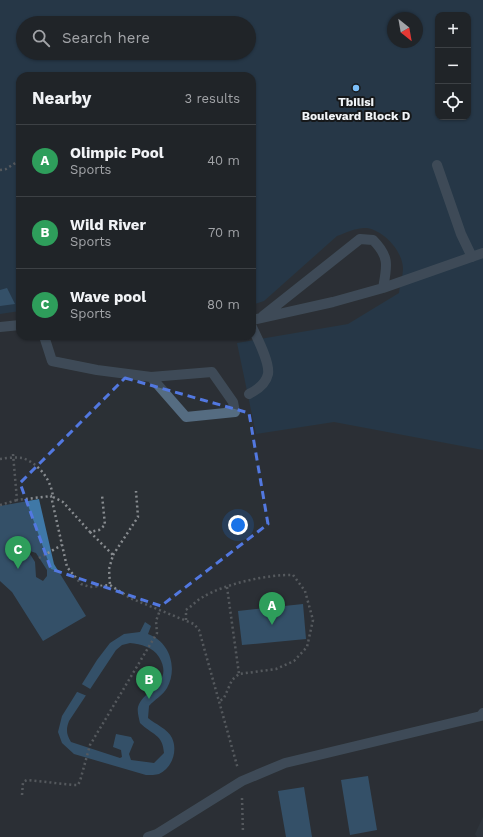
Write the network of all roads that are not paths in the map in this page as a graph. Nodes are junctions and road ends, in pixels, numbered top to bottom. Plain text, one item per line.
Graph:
1 (437, 165) dead end
2 (483, 253) edge
3 (472, 257) junction
4 (383, 288) junction
5 (256, 319) edge
6 (16, 325) edge
7 (0, 327) edge
8 (256, 337) edge
9 (45, 340) edge
10 (151, 377) junction
11 (249, 394) dead end
12 (483, 712) edge
13 (148, 837) edge

1 - 3 street
2 - 3 street
3 - 4 street
4 - 5 street
4 - 5 street
6 - 7 street
8 - 11 street
9 - 10 street
10 - 10 street
12 - 13 street

